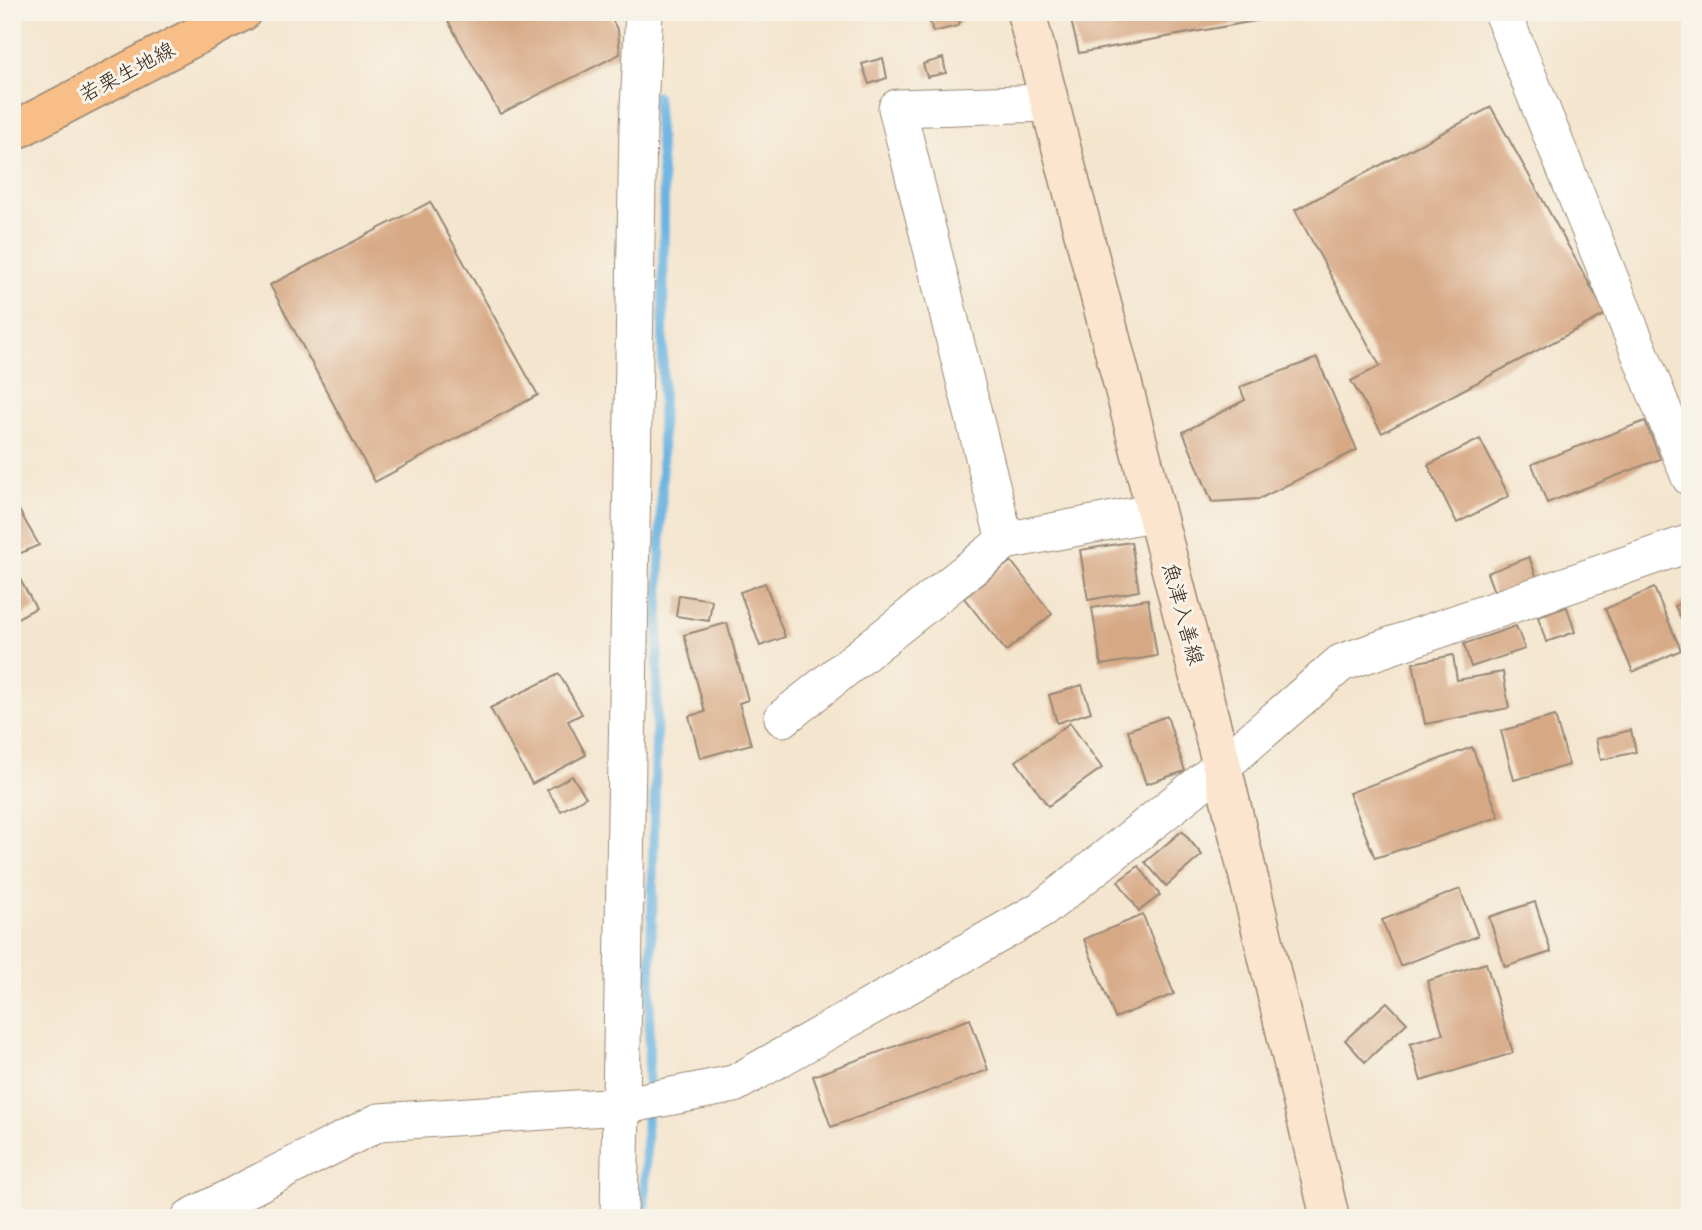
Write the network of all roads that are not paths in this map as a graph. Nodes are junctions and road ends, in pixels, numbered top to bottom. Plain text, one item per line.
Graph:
1 (242, 12) edge
2 (644, 12) edge
3 (1026, 12) edge
4 (1502, 12) edge
5 (1049, 103) junction
6 (12, 132) edge
7 (1690, 477) edge
8 (1156, 512) junction
9 (1005, 541) junction
10 (1690, 544) edge
11 (783, 718) dead end
12 (1222, 766) junction
13 (621, 1106) junction
14 (190, 1218) edge
15 (619, 1218) edge
16 (1330, 1218) edge

1 - 6 main road, 若栗生地線
2 - 13 street
3 - 5 main road, 魚津入善線
4 - 7 street
5 - 8 main road, 魚津入善線
5 - 9 street
8 - 9 street
8 - 12 main road, 魚津入善線
9 - 11 street
10 - 12 street
12 - 13 street
12 - 16 main road, 魚津入善線
13 - 14 street
13 - 15 street

